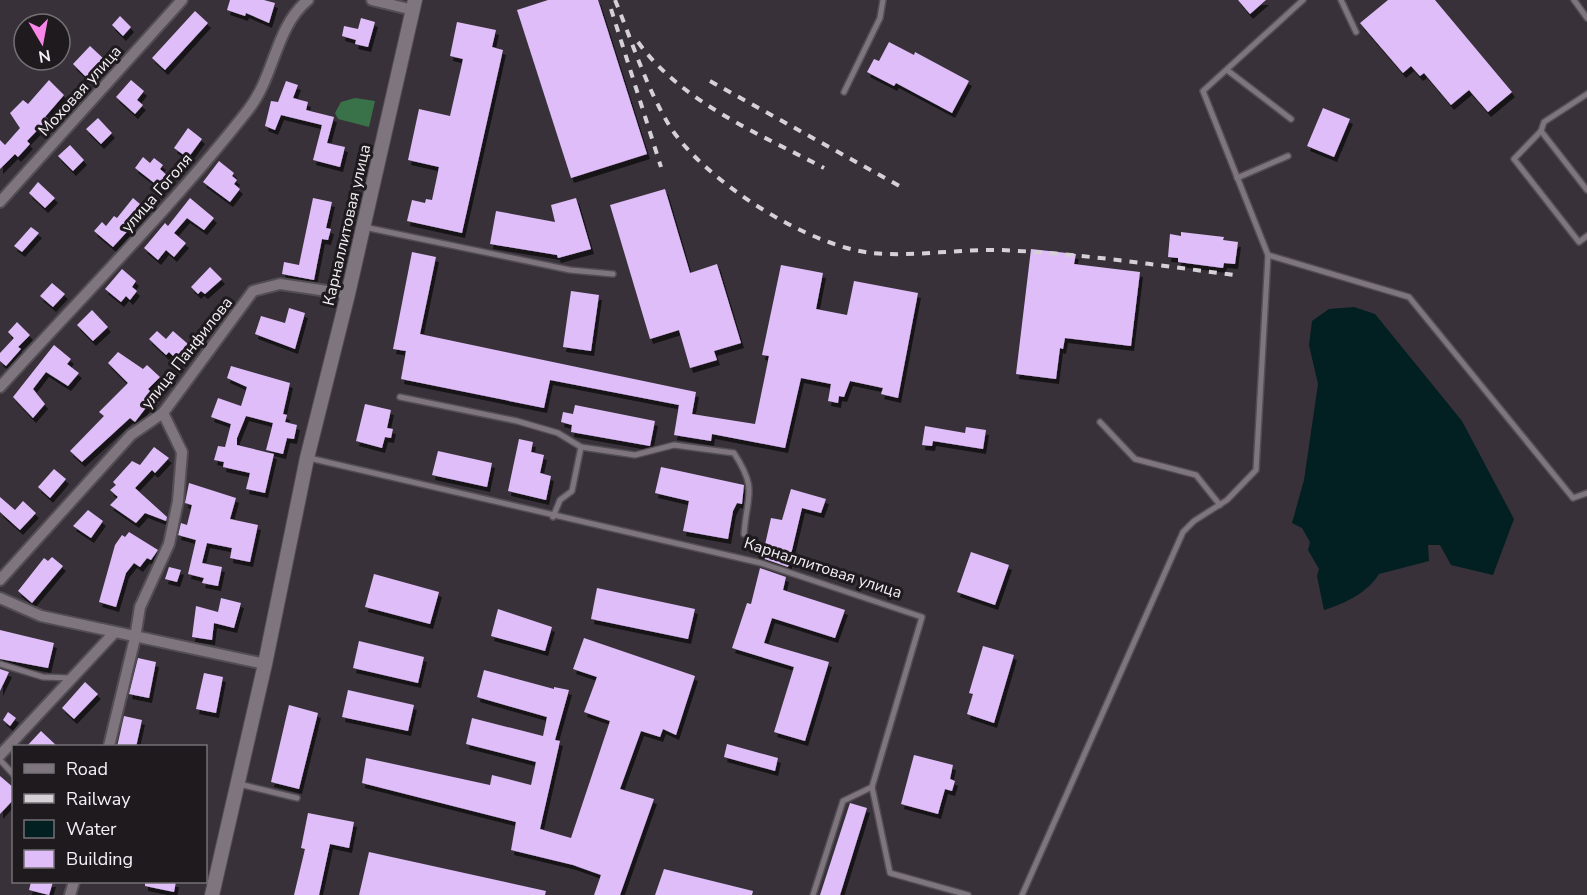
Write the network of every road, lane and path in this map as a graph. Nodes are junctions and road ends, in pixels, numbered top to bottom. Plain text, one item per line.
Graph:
1 (182, 0) edge
2 (308, 0) edge
3 (372, 0) edge
4 (883, 0) edge
5 (1303, 0) edge
6 (1341, 0) edge
7 (1574, 0) edge
8 (414, 5) edge
9 (1587, 18) edge
10 (1356, 32) dead end
11 (1227, 70) junction
12 (844, 92) dead end
13 (1587, 94) edge
14 (1291, 118) dead end
15 (1541, 131) junction
16 (1288, 156) dead end
17 (1238, 178) junction
18 (1587, 190) edge
19 (0, 202) edge
20 (364, 227) junction
21 (1587, 236) edge
22 (1268, 255) junction
23 (613, 274) dead end
24 (348, 294) junction
25 (0, 387) edge
26 (400, 398) dead end
27 (163, 413) junction
28 (1100, 422) dead end
29 (581, 447) junction
30 (307, 458) junction
31 (1587, 493) edge
32 (1220, 505) junction
33 (553, 517) junction
34 (744, 534) dead end
35 (0, 580) edge
36 (0, 598) edge
37 (114, 633) junction
38 (135, 638) junction
39 (0, 664) edge
40 (265, 664) junction
41 (72, 678) junction
42 (109, 745) edge
43 (0, 755) edge
44 (0, 760) edge
45 (12, 774) edge
46 (239, 784) junction
47 (872, 787) junction
48 (297, 798) dead end
49 (212, 895) edge
50 (813, 895) edge
51 (968, 895) edge
52 (1022, 895) edge

1 - 19 street, Моховая улица
2 - 25 street, улица Гоголя
3 - 8 street
4 - 12 lane
5 - 11 lane
6 - 10 lane
7 - 9 lane
8 - 20 street, Карналлитовая улица
11 - 14 lane
11 - 17 lane
13 - 15 lane
15 - 18 lane
15 - 21 lane
16 - 17 lane
17 - 22 lane
20 - 23 lane
20 - 24 street, Карналлитовая улица
22 - 31 lane
22 - 32 lane
24 - 27 street, улица Панфилова
24 - 30 street, Карналлитовая улица
26 - 29 lane
27 - 35 street, улица Панфилова
27 - 38 street
28 - 32 lane
29 - 33 lane
29 - 34 lane
30 - 33 lane, Карналлитовая улица
30 - 40 street, Карналлитовая улица
32 - 52 lane
33 - 47 lane, Карналлитовая улица
36 - 37 street
37 - 38 street
37 - 41 street
38 - 40 street
38 - 42 street
39 - 41 lane
40 - 46 street, Карналлитовая улица
41 - 43 street
44 - 45 lane
46 - 48 lane
46 - 49 street, Карналлитовая улица
47 - 50 lane
47 - 51 lane, Карналлитовая улица

